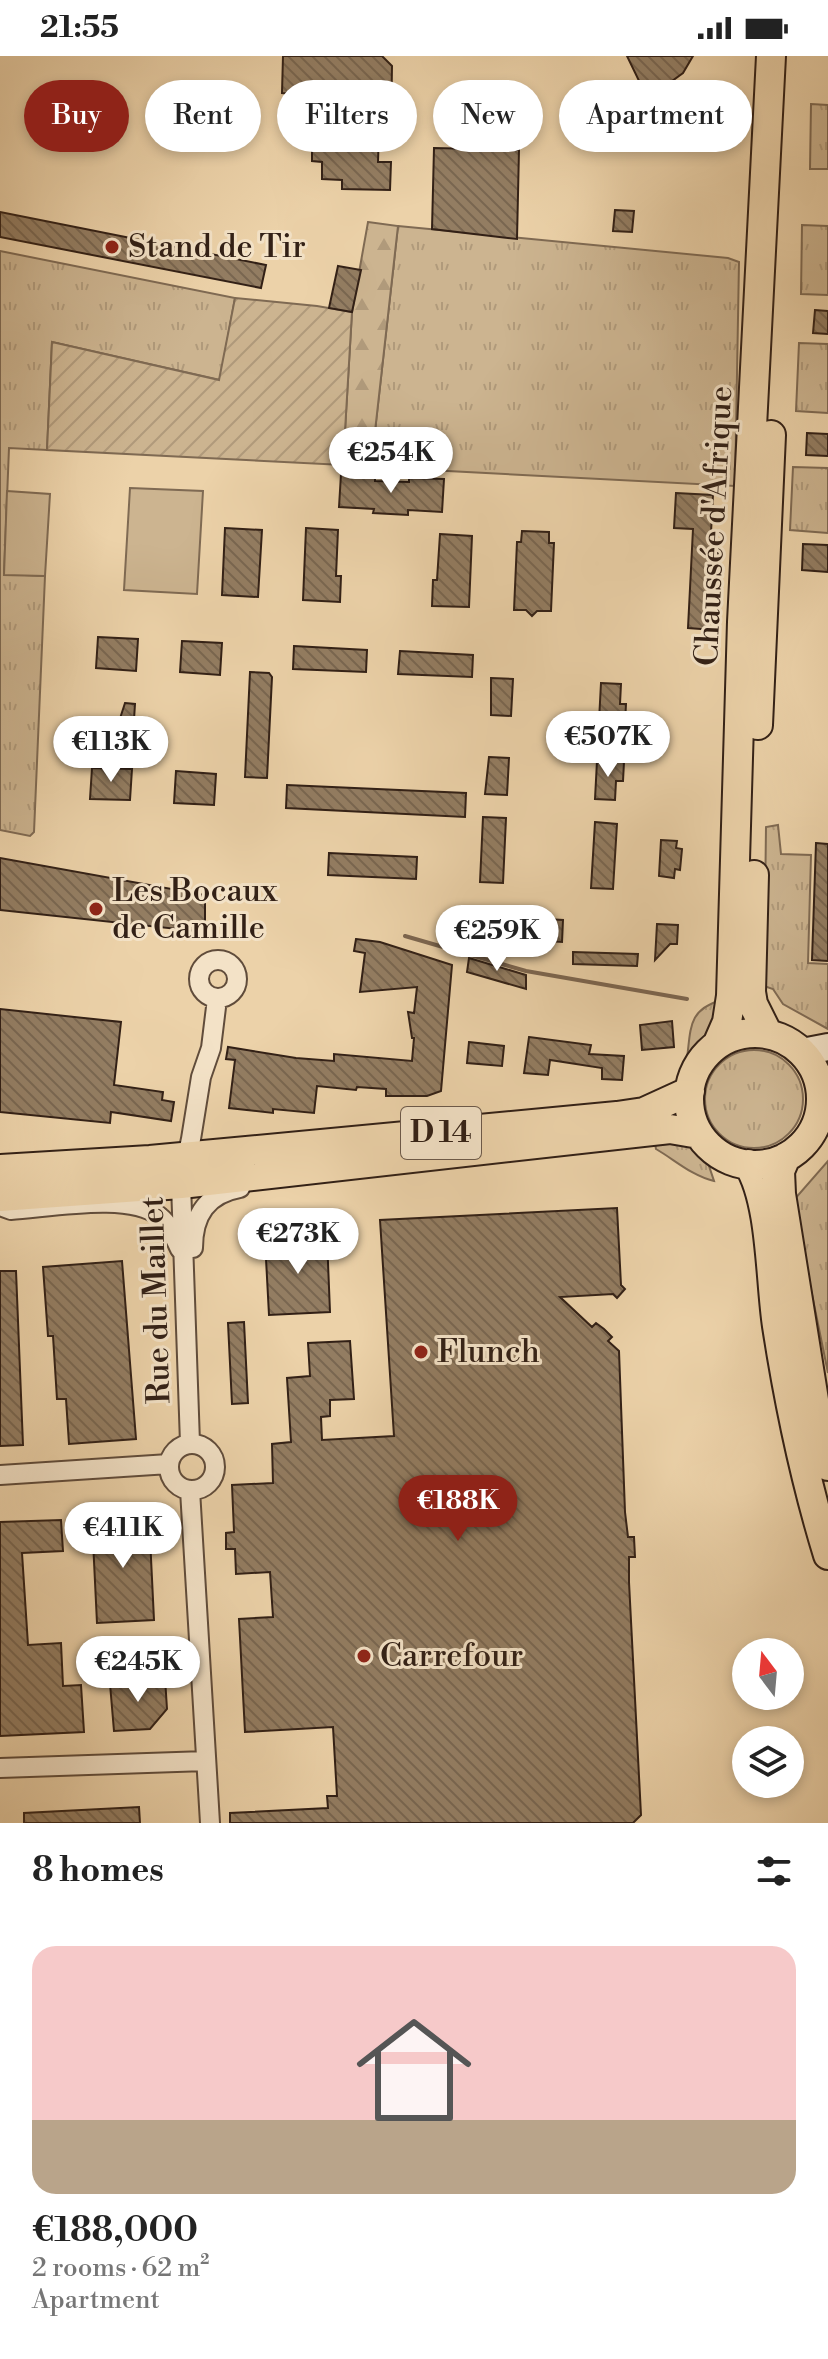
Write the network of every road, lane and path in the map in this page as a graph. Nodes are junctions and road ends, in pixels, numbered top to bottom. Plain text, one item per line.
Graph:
1 (771, 56) edge
2 (789, 56) edge
3 (217, 999) dead end
4 (768, 1034) junction
5 (717, 1045) junction
6 (815, 1049) edge
7 (690, 1091) junction
8 (824, 1098) edge
9 (699, 1134) junction
10 (188, 1156) junction
11 (786, 1157) junction
12 (748, 1164) junction
13 (347, 1166) junction
14 (0, 1169) edge
15 (181, 1184) junction
16 (0, 1197) edge
17 (0, 1206) edge
18 (184, 1259) junction
19 (186, 1306) junction
20 (190, 1443) junction
21 (169, 1464) junction
22 (828, 1466) edge
23 (0, 1475) edge
24 (190, 1490) junction
25 (828, 1555) edge
26 (206, 1761) junction
27 (0, 1768) edge
28 (210, 1823) edge

1 - 5 main road, Chaussée d'Afrique
2 - 4 main road, Chaussée d'Afrique
3 - 10 street, Rue du Maillet
4 - 5 main road
4 - 6 main road
5 - 7 main road
6 - 8 main road
7 - 9 main road
7 - 10 main road, D 14
8 - 11 main road
9 - 12 main road
9 - 13 main road, D 14
10 - 14 main road, D 14
10 - 15 street, Rue du Maillet
11 - 12 main road
11 - 22 main road
12 - 25 main road
13 - 15 main road, D 14
13 - 19 street
15 - 16 main road, D 14
15 - 18 street, Rue du Maillet
17 - 18 street
18 - 19 street, Rue du Maillet
19 - 20 street, Rue du Maillet
20 - 21 street
20 - 24 street
21 - 23 street
21 - 24 street
24 - 26 street
26 - 27 street
26 - 28 street

